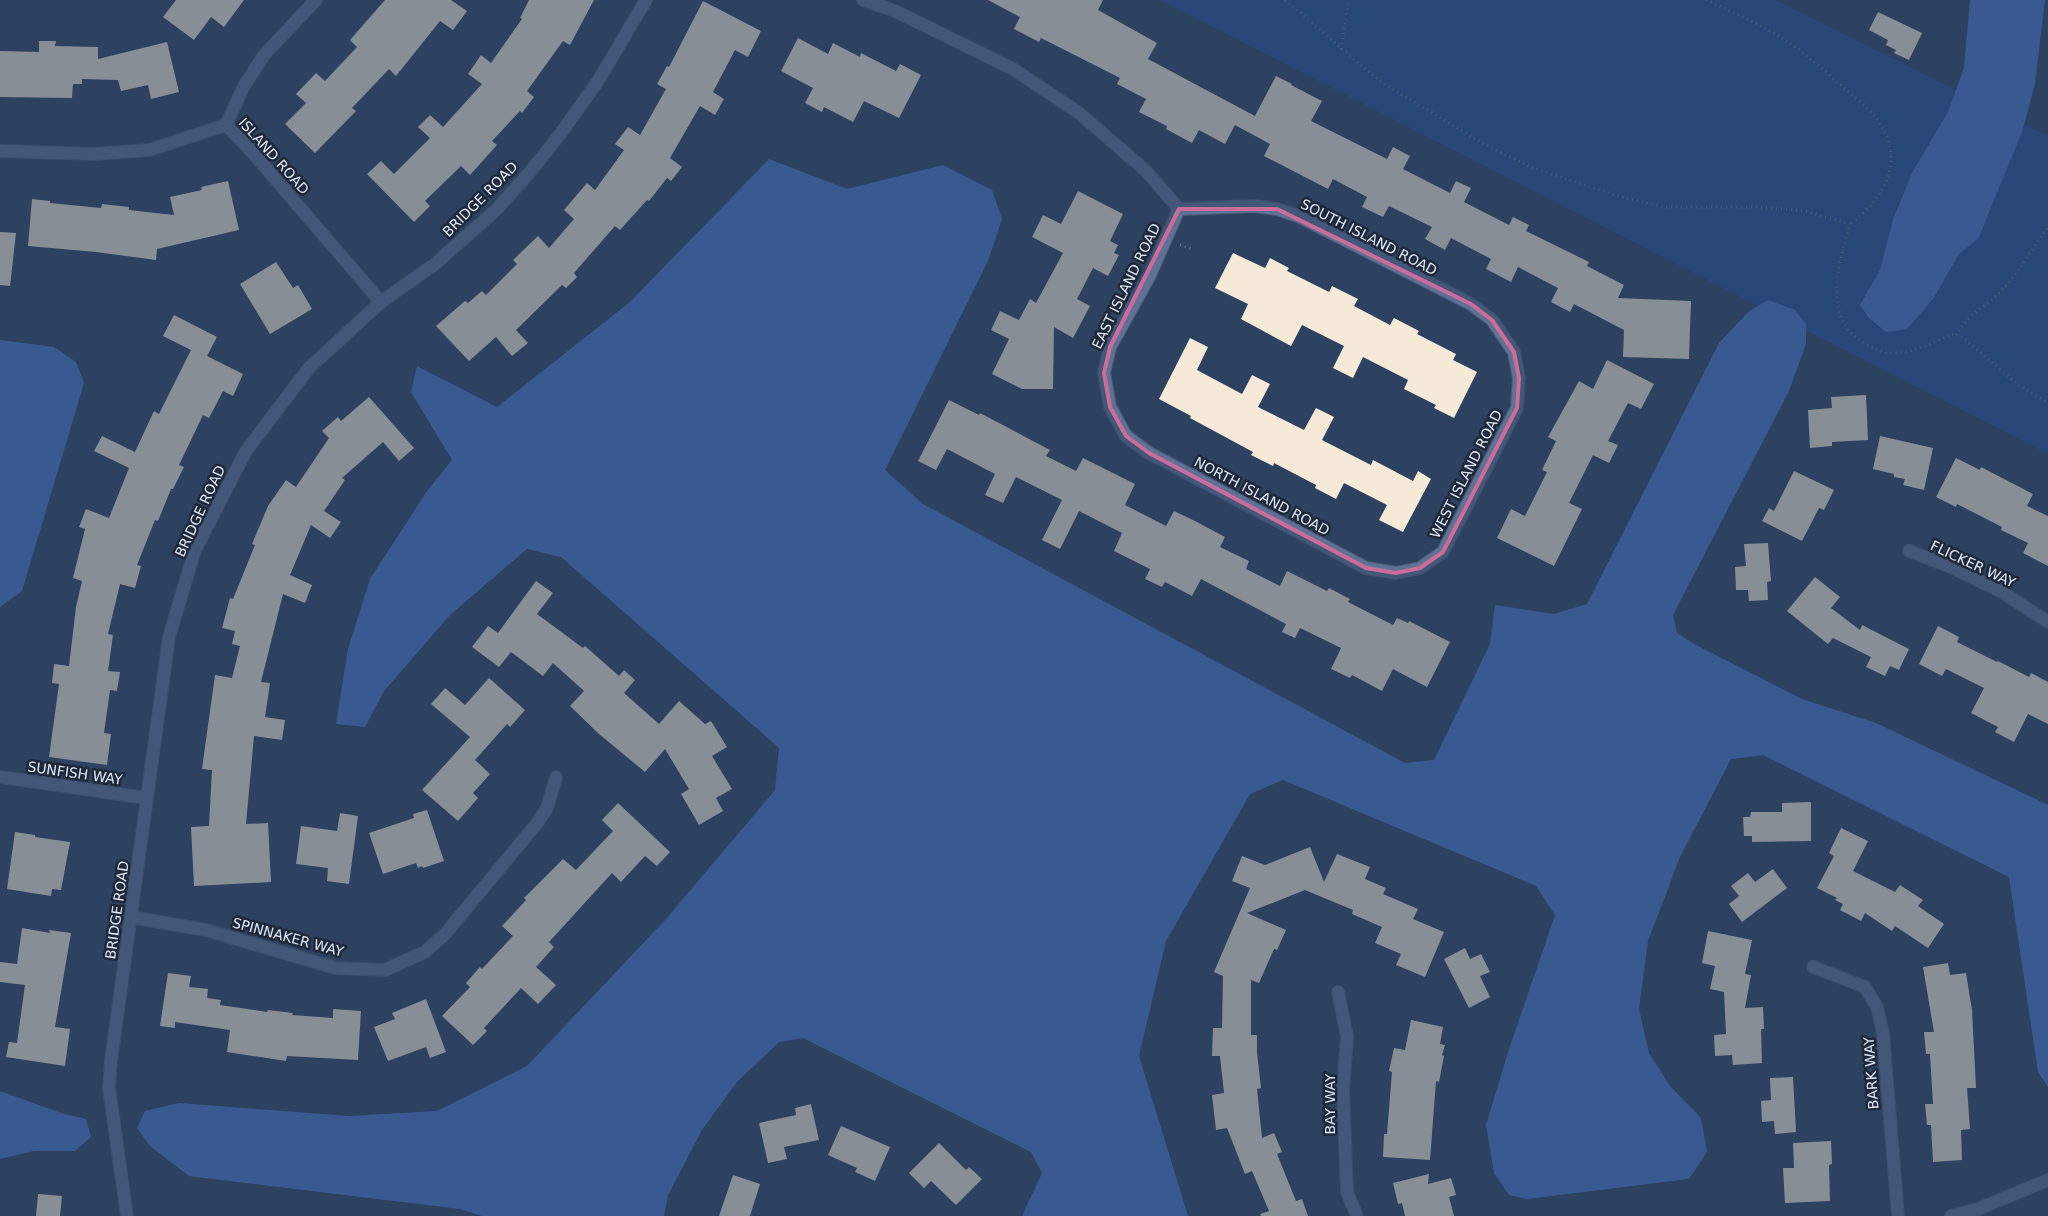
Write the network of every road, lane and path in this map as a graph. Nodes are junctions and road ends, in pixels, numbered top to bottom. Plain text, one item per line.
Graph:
1 (316, 0) edge
2 (646, 0) edge
3 (863, 0) edge
4 (1285, 0) edge
5 (1349, 0) edge
6 (1706, 0) edge
7 (1341, 49) junction
8 (226, 125) junction
9 (0, 151) edge
10 (1179, 209) junction
11 (1850, 224) junction
12 (2048, 227) edge
13 (1174, 243) dead end
14 (1192, 249) dead end
15 (381, 302) junction
16 (1956, 334) junction
17 (1514, 352) joint
18 (2048, 403) edge
19 (1110, 407) joint
20 (1909, 552) dead end
21 (1420, 568) joint
22 (2048, 622) edge
23 (0, 777) edge
24 (556, 777) dead end
25 (146, 798) junction
26 (131, 917) junction
27 (1813, 967) dead end
28 (1338, 992) dead end
29 (2048, 1180) edge
30 (127, 1216) edge
31 (1357, 1216) edge
32 (1898, 1216) edge
33 (1951, 1216) edge

1 - 8 street, ISLAND ROAD
2 - 15 street, BRIDGE ROAD
3 - 10 street
4 - 7 path
5 - 7 path
6 - 11 path
7 - 11 path
8 - 9 street
8 - 15 street, ISLAND ROAD
10 - 17 street, SOUTH ISLAND ROAD
10 - 19 street, EAST ISLAND ROAD
11 - 16 path
12 - 16 path
13 - 14 path
15 - 25 street, BRIDGE ROAD
16 - 18 path
17 - 21 street, WEST ISLAND ROAD
19 - 21 street, NORTH ISLAND ROAD
20 - 22 street, FLICKER WAY
23 - 25 street, SUNFISH WAY
24 - 26 street, SPINNAKER WAY
25 - 26 street, BRIDGE ROAD
26 - 30 street, BRIDGE ROAD
27 - 32 street, BARK WAY
28 - 31 street, BAY WAY
29 - 33 street

